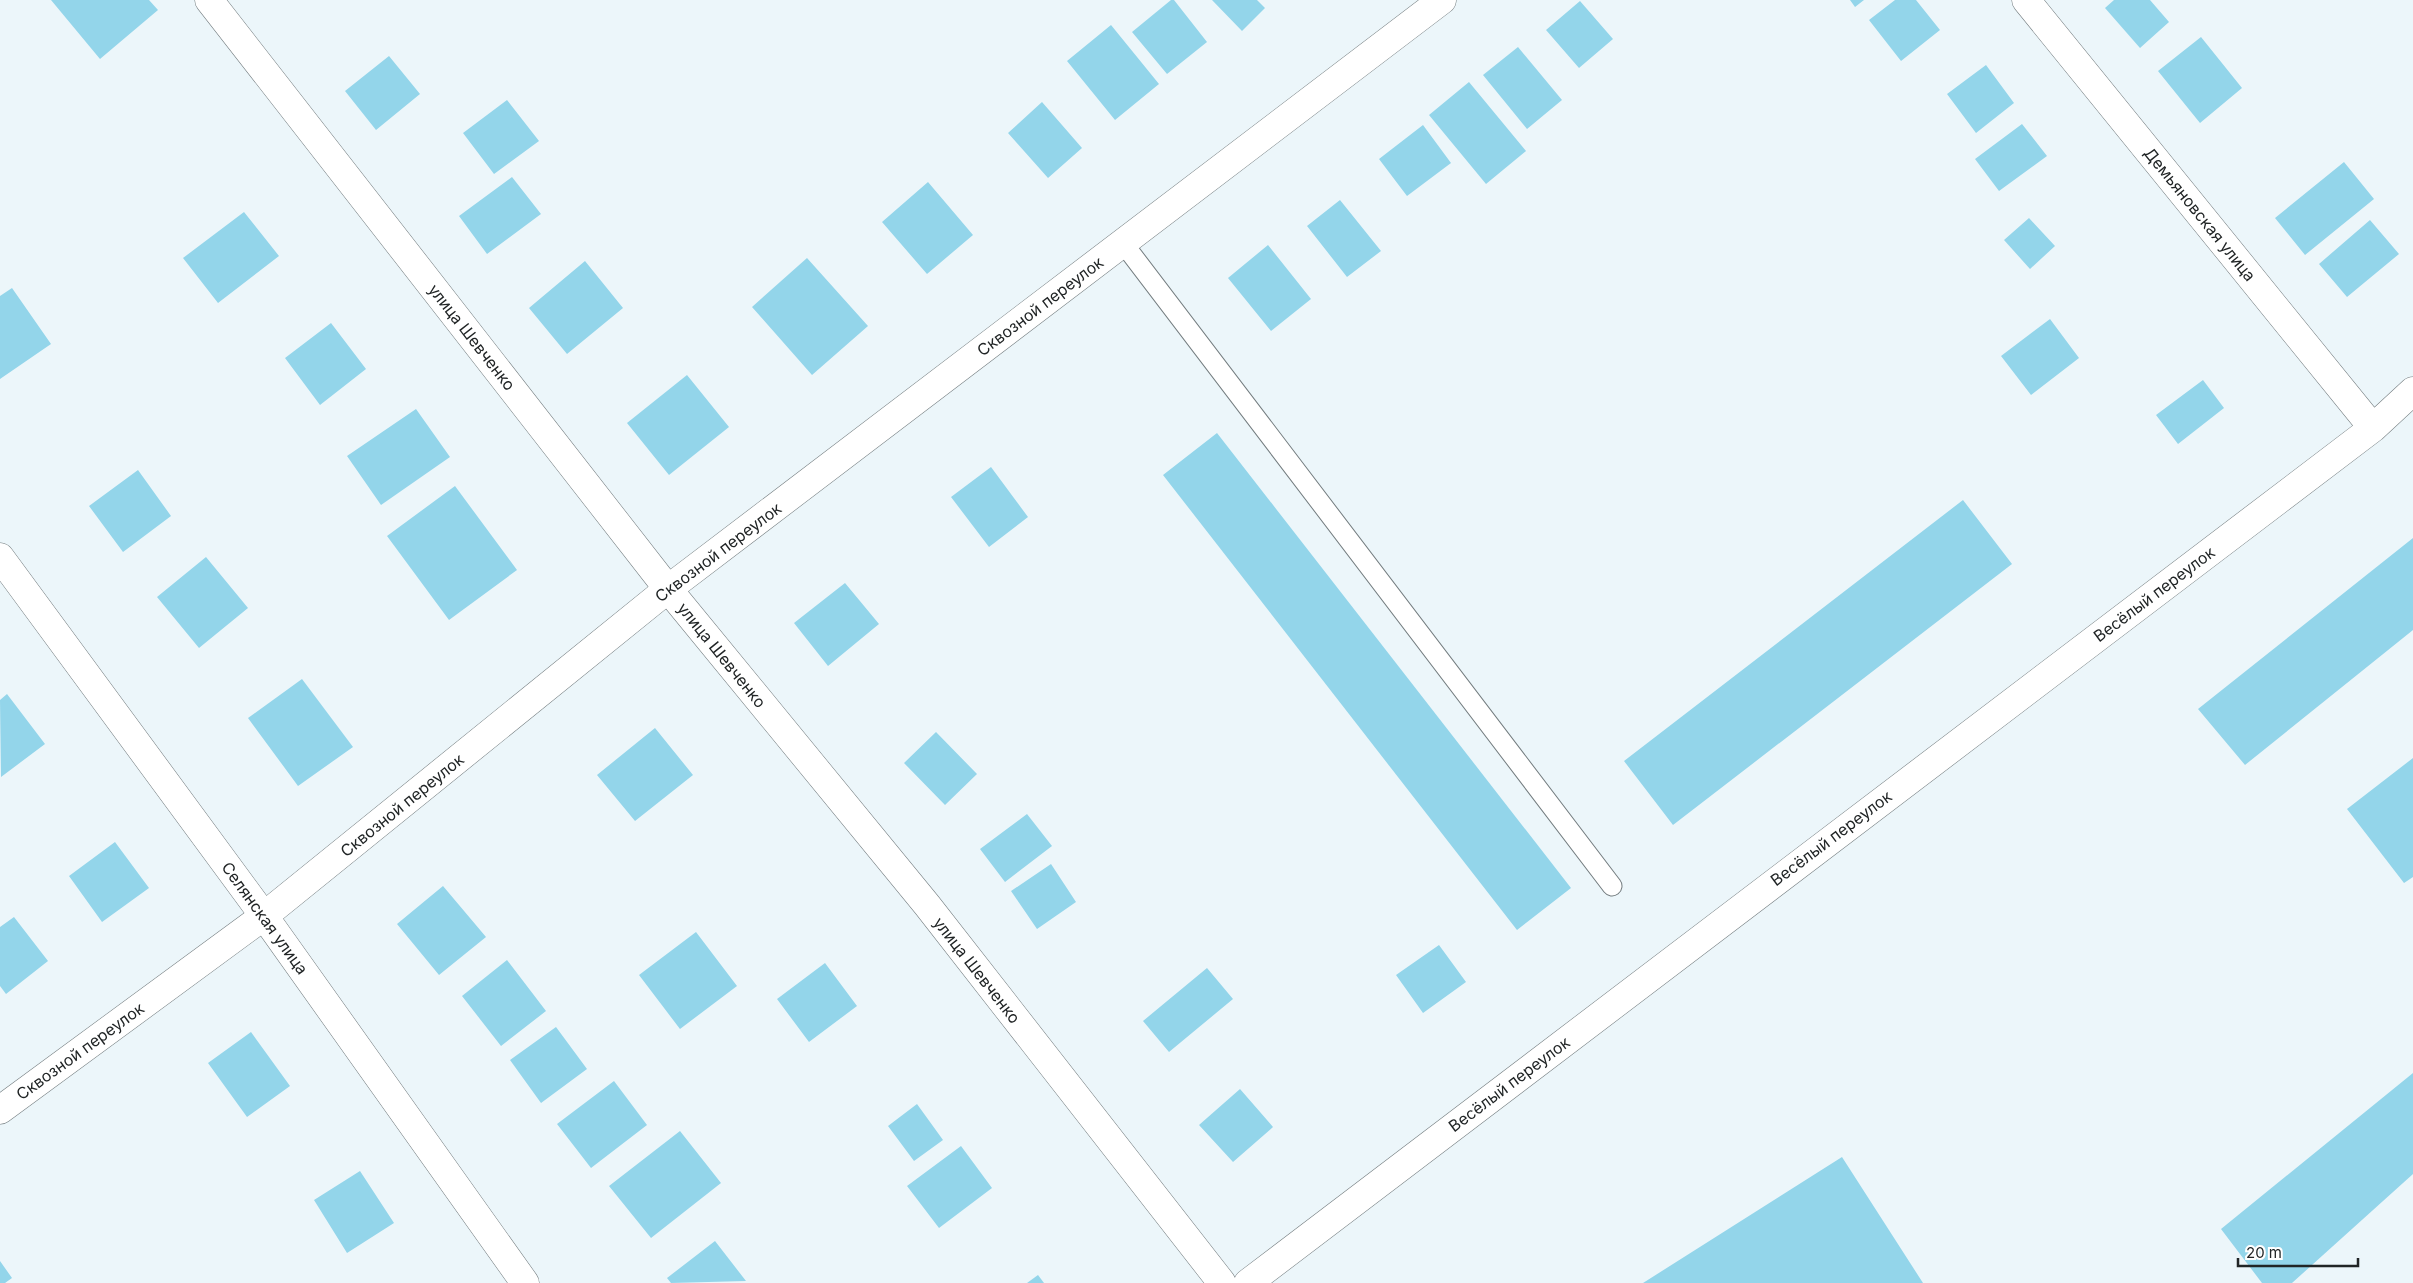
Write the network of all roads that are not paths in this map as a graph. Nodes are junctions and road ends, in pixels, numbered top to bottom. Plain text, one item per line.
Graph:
1 (209, 0) edge
2 (1442, 0) edge
3 (2026, 0) edge
4 (1123, 243) junction
5 (2413, 391) edge
6 (2373, 428) junction
7 (0, 556) edge
8 (668, 590) junction
9 (1612, 886) dead end
10 (264, 916) junction
11 (0, 1110) edge
12 (525, 1283) edge
13 (1222, 1283) edge
14 (1248, 1283) edge

1 - 8 street, улица Шевченко
2 - 4 street, Сквозной переулок
3 - 6 street, Демьяновская улица
4 - 8 street, Сквозной переулок
4 - 9 lane
5 - 6 street, Весёлый переулок
6 - 14 street, Весёлый переулок
7 - 10 street, Селянская улица
8 - 10 street, Сквозной переулок
8 - 13 street, улица Шевченко
10 - 11 street, Сквозной переулок
10 - 12 street, Селянская улица

